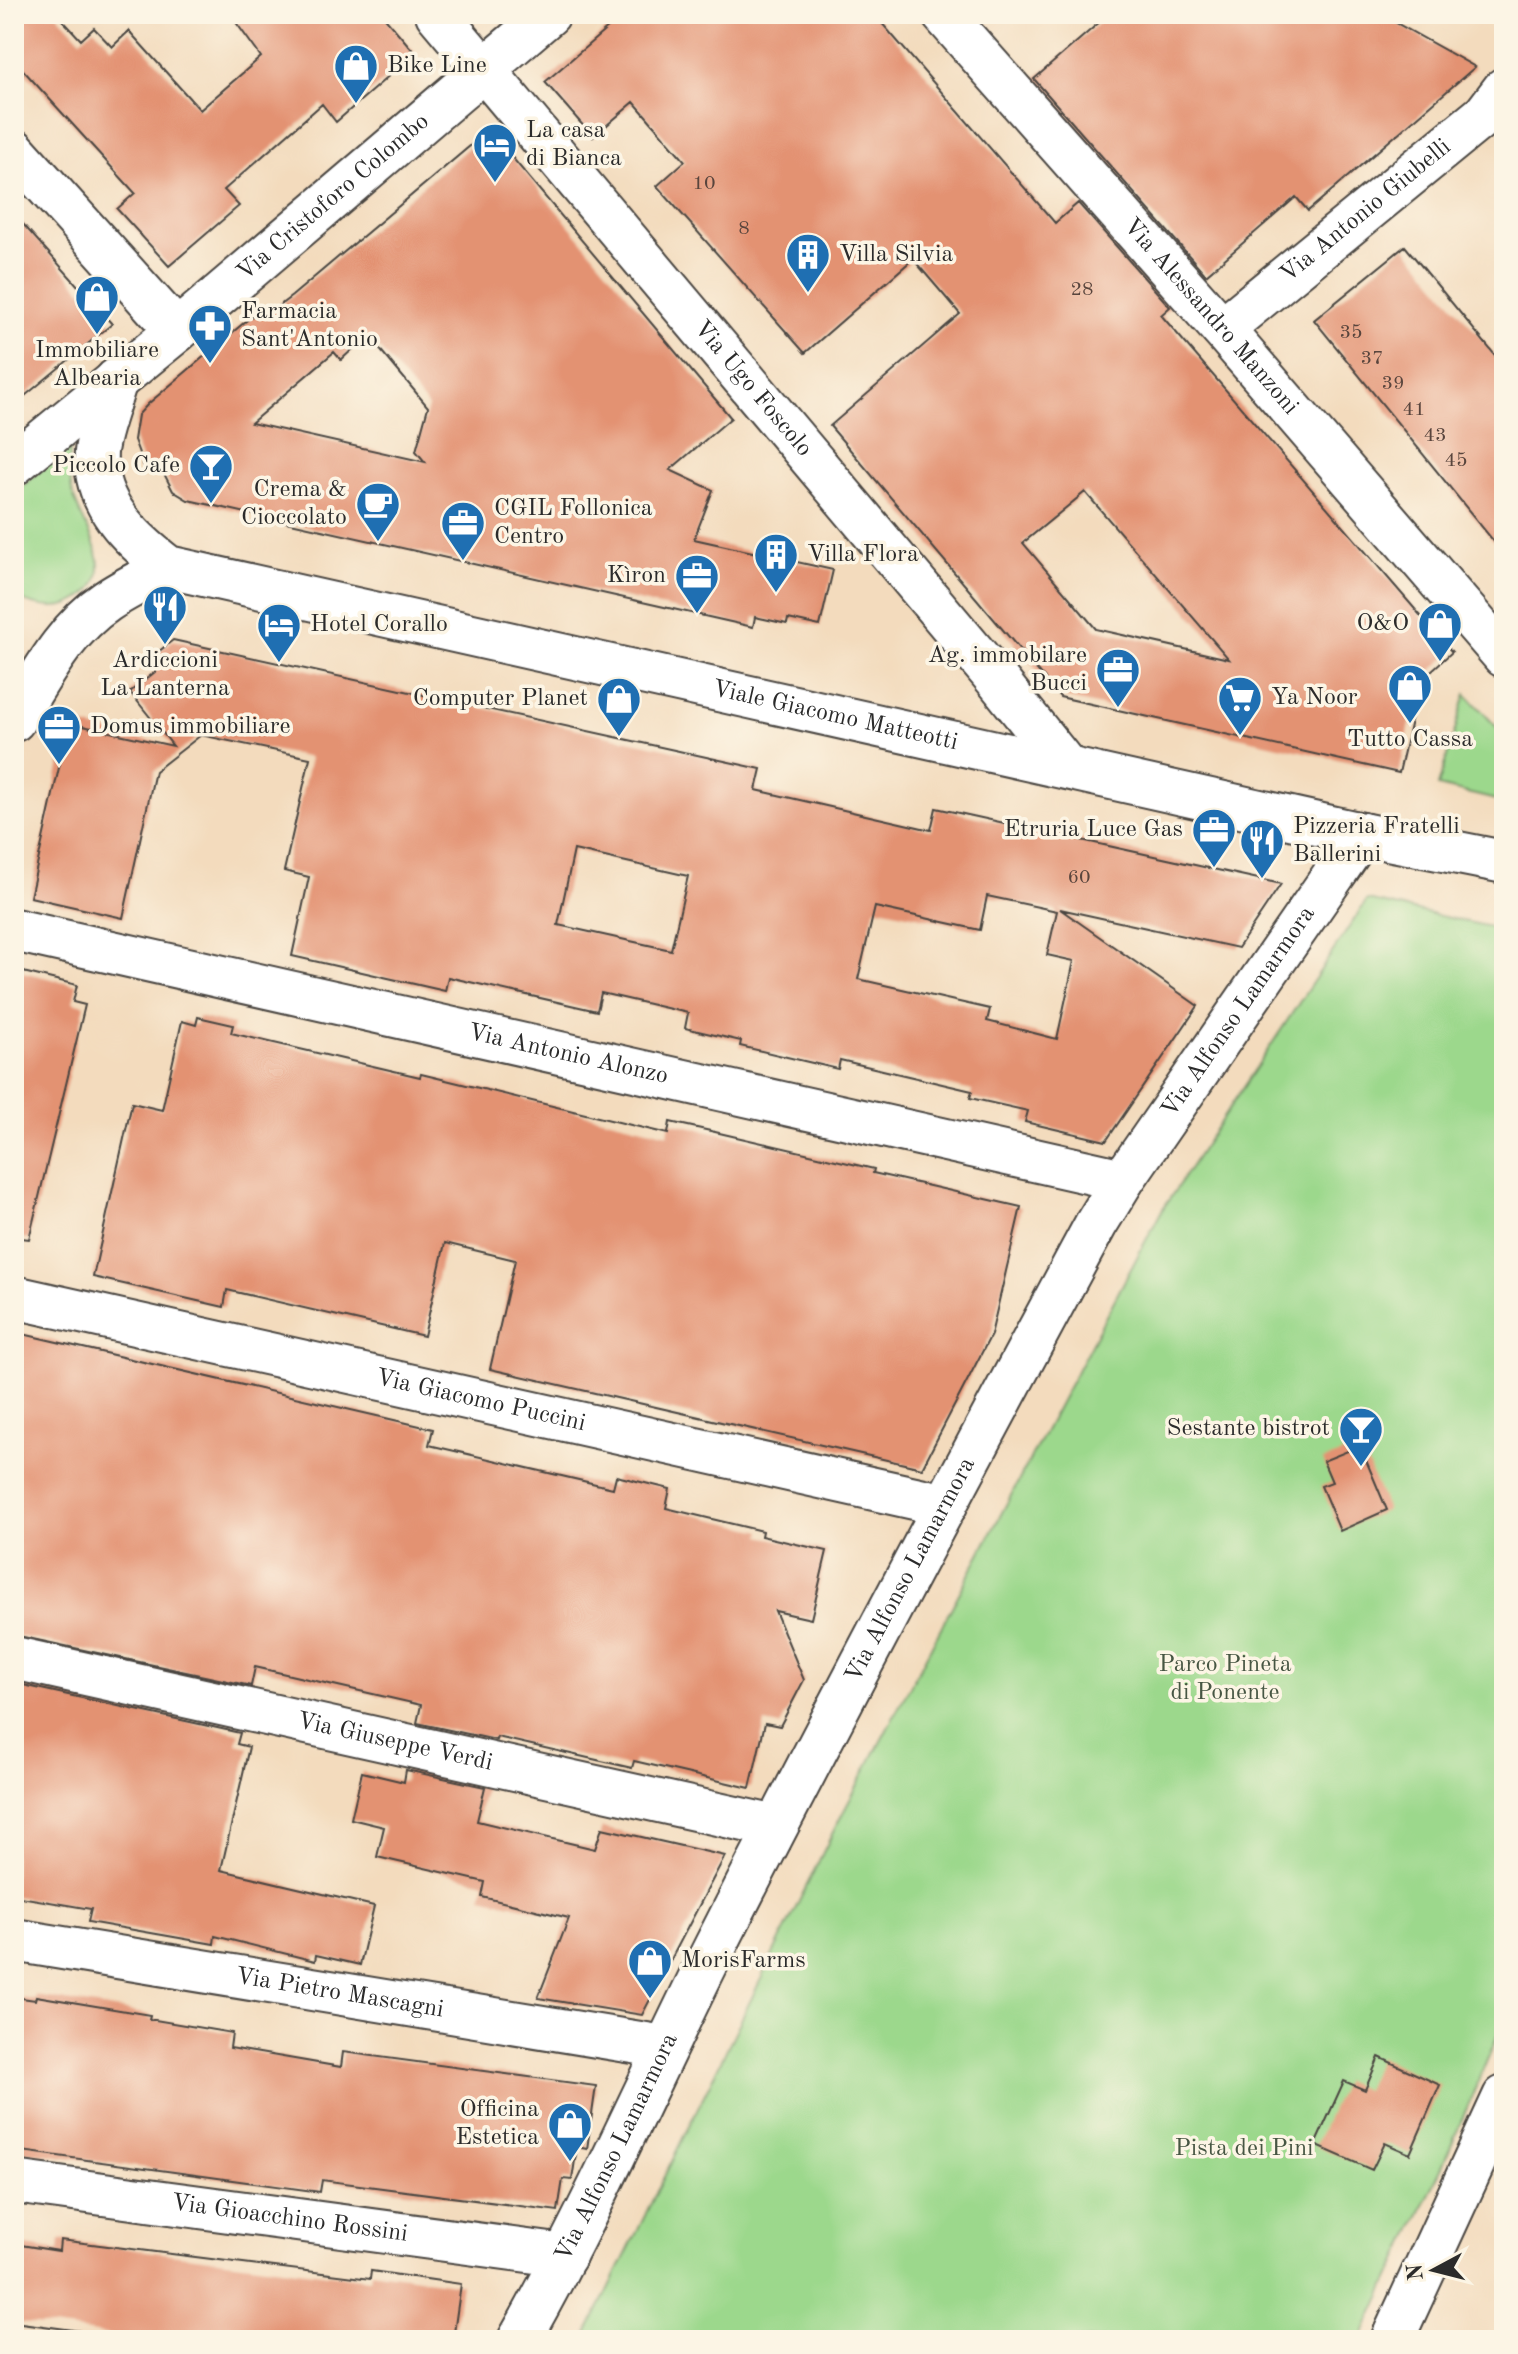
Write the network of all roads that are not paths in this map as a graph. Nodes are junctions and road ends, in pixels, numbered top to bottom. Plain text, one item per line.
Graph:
1 (437, 14) edge
2 (549, 14) edge
3 (943, 14) edge
4 (485, 69) junction
5 (1504, 89) edge
6 (14, 150) edge
7 (1222, 329) junction
8 (177, 331) junction
9 (116, 380) junction
10 (14, 464) edge
11 (168, 567) junction
12 (1504, 656) edge
13 (14, 720) edge
14 (1066, 766) junction
15 (1362, 834) junction
16 (1504, 862) edge
17 (14, 930) edge
18 (1123, 1180) junction
19 (14, 1297) edge
20 (946, 1505) junction
21 (14, 1658) edge
22 (776, 1827) junction
23 (14, 1940) edge
24 (664, 2047) junction
25 (1504, 2097) edge
26 (1495, 2142) edge
27 (14, 2182) edge
28 (565, 2256) junction
29 (519, 2340) edge
30 (1392, 2340) edge

1 - 4 street, Via Ugo Foscolo
2 - 4 street, Via Cristoforo Colombo
3 - 7 street, Via Alessandro Manzoni
4 - 8 street, Via Cristoforo Colombo
4 - 14 street, Via Ugo Foscolo
5 - 7 street, Via Antonio Giubelli
6 - 8 street
7 - 12 street, Via Alessandro Manzoni
8 - 9 street, Via Cristoforo Colombo
9 - 10 street, Via Cristoforo Colombo
9 - 11 street
11 - 13 street
11 - 14 street, Viale Giacomo Matteotti
14 - 15 street, Viale Giacomo Matteotti
15 - 16 street, Viale Giacomo Matteotti
15 - 18 street, Via Alfonso Lamarmora
17 - 18 street, Via Antonio Alonzo
18 - 20 street, Via Alfonso Lamarmora
19 - 20 street, Via Giacomo Puccini
20 - 22 street, Via Alfonso Lamarmora
21 - 22 street, Via Giuseppe Verdi
22 - 24 street, Via Alfonso Lamarmora
23 - 24 street, Via Pietro Mascagni
24 - 28 street, Via Alfonso Lamarmora
25 - 26 street
26 - 30 street
27 - 28 street, Via Gioacchino Rossini
28 - 29 street, Via Alfonso Lamarmora

